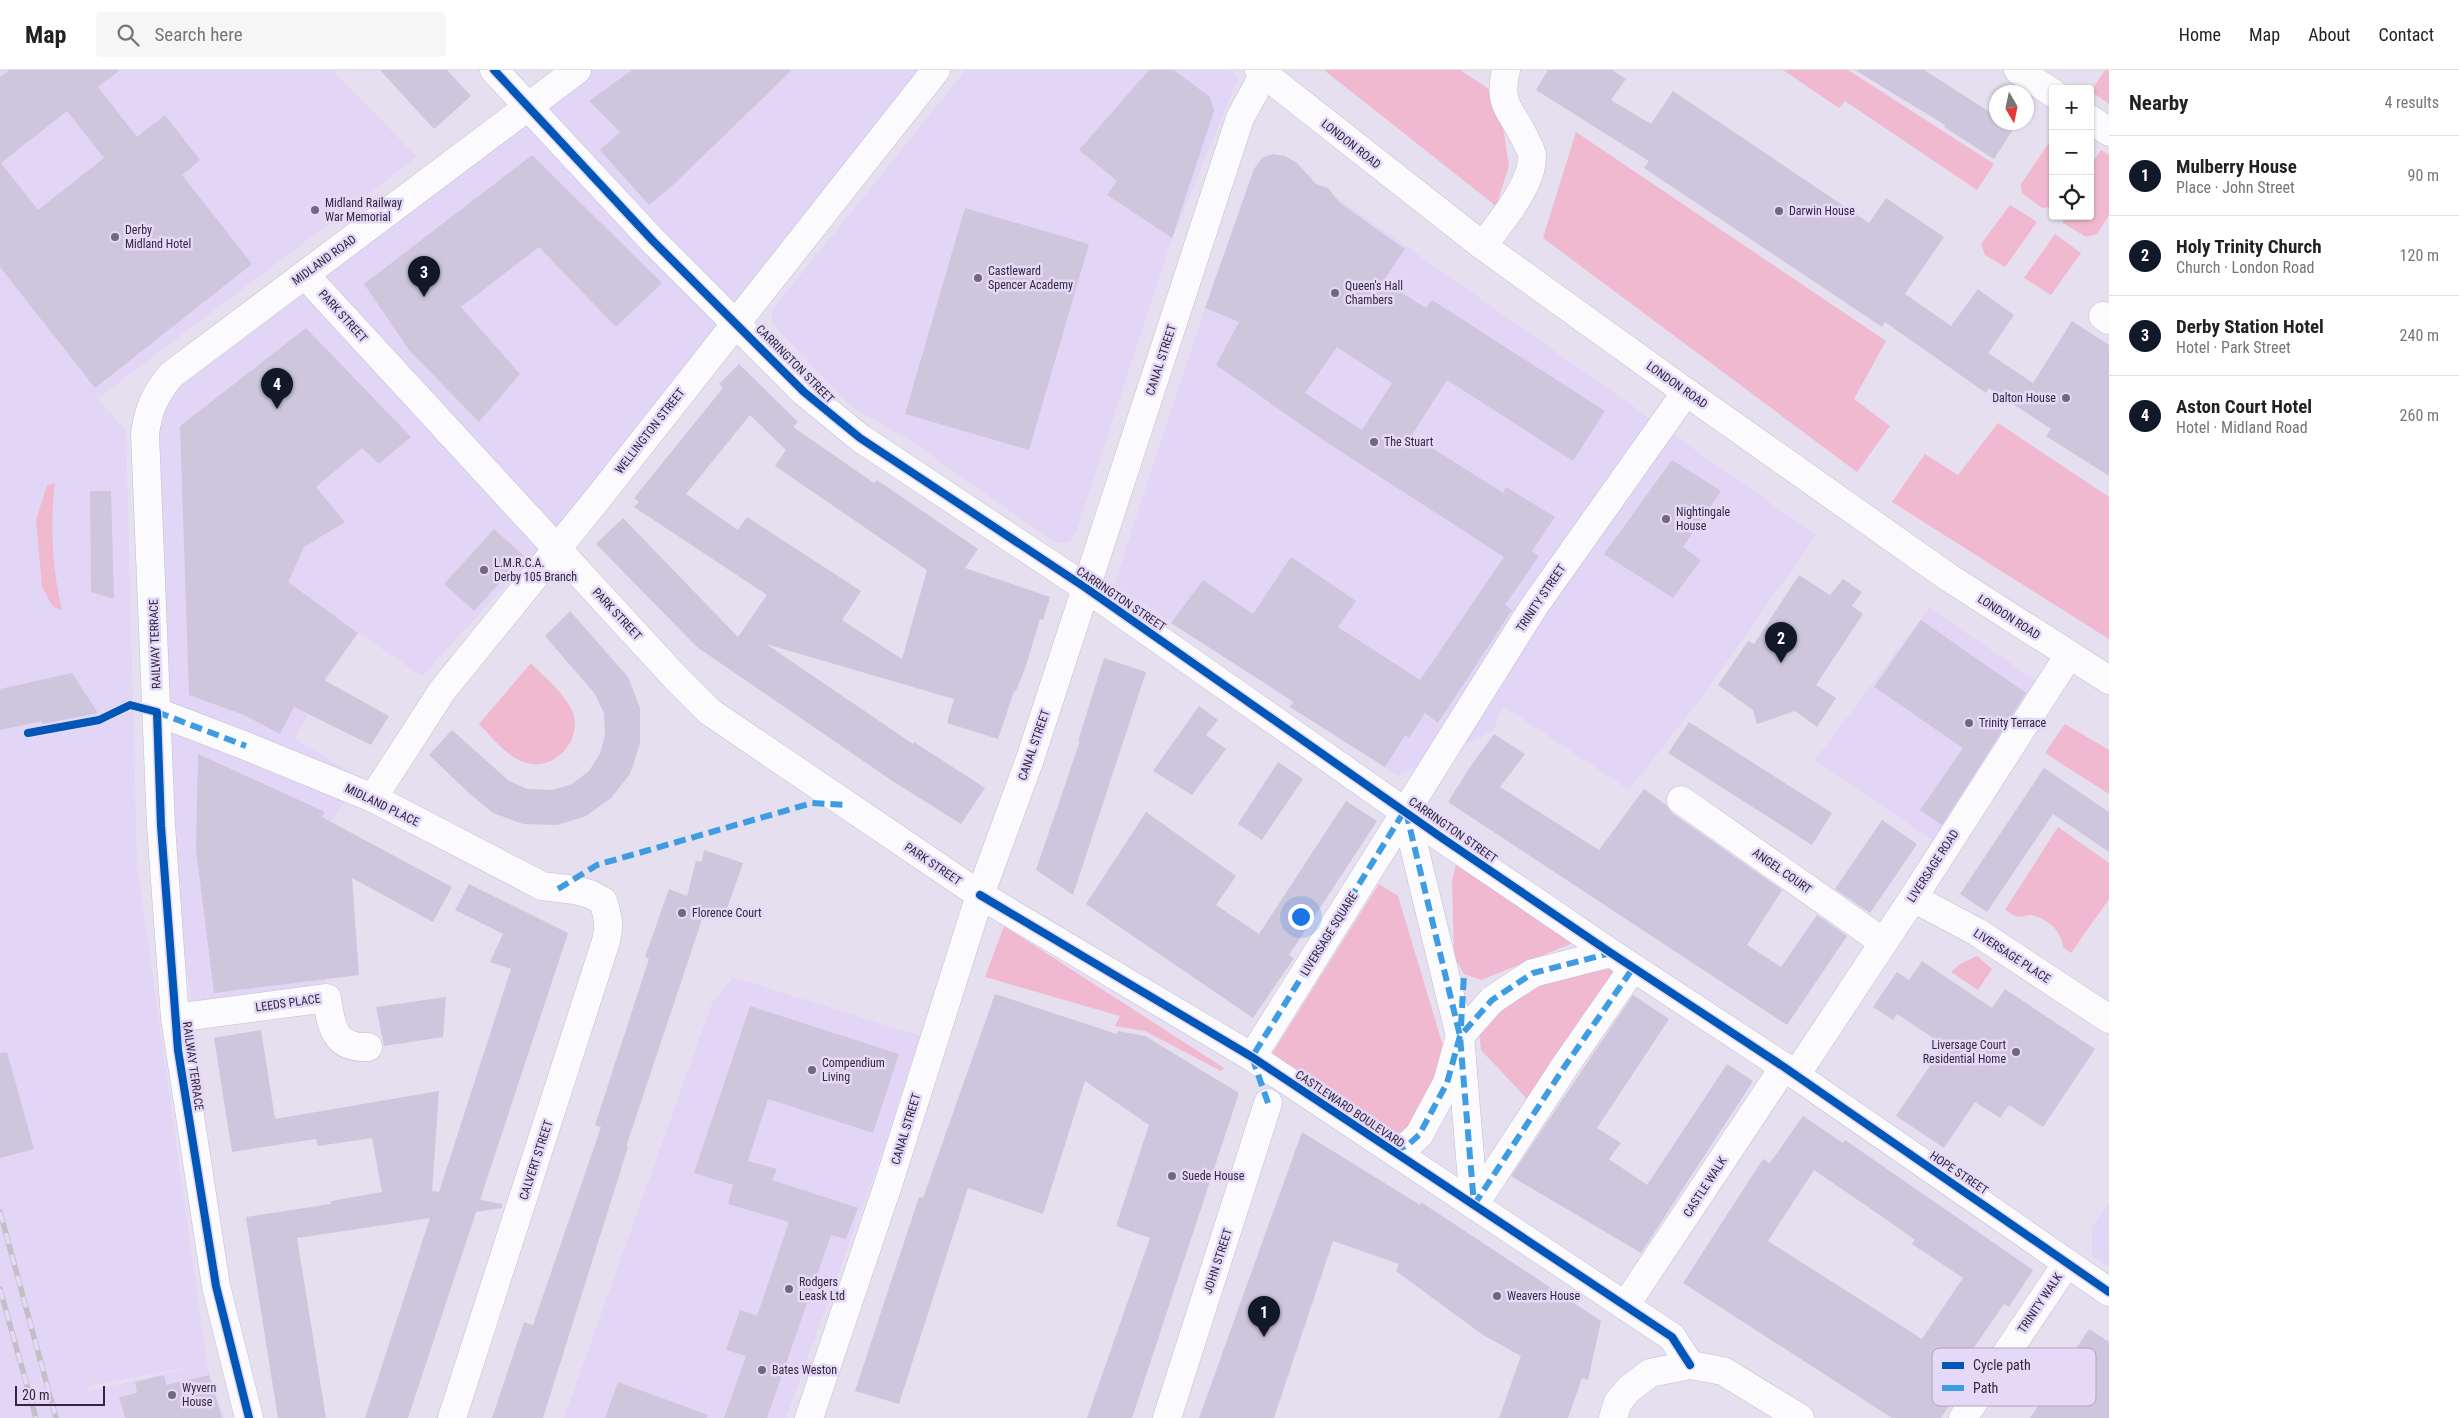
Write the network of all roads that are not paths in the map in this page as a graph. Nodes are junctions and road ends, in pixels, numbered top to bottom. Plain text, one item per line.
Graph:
1 (494, 70) edge
2 (576, 70) edge
3 (936, 70) edge
4 (1506, 70) edge
5 (2018, 70) edge
6 (1262, 72) edge
7 (2049, 90) edge
8 (529, 107) junction
9 (2094, 122) edge
10 (2109, 132) edge
11 (1483, 246) junction
12 (305, 275) junction
13 (736, 322) junction
14 (1686, 392) junction
15 (151, 403) joint
16 (557, 549) junction
17 (1086, 588) junction
18 (2069, 655) junction
19 (2109, 680) edge
20 (157, 712) junction
21 (373, 798) junction
22 (1681, 800) dead end
23 (1405, 810) junction
24 (980, 895) junction
25 (1912, 898) junction
26 (603, 901) joint
27 (1883, 942) junction
28 (1622, 960) junction
29 (1464, 974) dead end
30 (175, 1018) junction
31 (2109, 1019) edge
32 (1460, 1036) junction
33 (368, 1047) dead end
34 (1252, 1057) junction
35 (1790, 1071) junction
36 (1268, 1103) dead end
37 (1394, 1151) junction
38 (1474, 1205) junction
39 (2067, 1263) junction
40 (2109, 1292) edge
41 (1626, 1306) junction
42 (2010, 1348) edge
43 (1690, 1364) junction
44 (1971, 1406) edge
45 (249, 1418) edge
46 (452, 1418) edge
47 (809, 1418) edge
48 (1167, 1418) edge
49 (1613, 1418) edge
50 (1800, 1418) edge
51 (1963, 1418) edge

1 - 8 street, CARRINGTON STREET
2 - 8 street, MIDLAND ROAD
3 - 13 street, WELLINGTON STREET
4 - 11 street
5 - 7 street
6 - 11 street, LONDON ROAD
6 - 17 street, CANAL STREET
8 - 12 street, MIDLAND ROAD
8 - 13 street, CARRINGTON STREET
9 - 10 street
11 - 14 street, LONDON ROAD
12 - 15 street, MIDLAND ROAD
12 - 16 street, PARK STREET
13 - 16 street, WELLINGTON STREET
13 - 17 street, CARRINGTON STREET
14 - 18 street, LONDON ROAD
14 - 23 street, TRINITY STREET
15 - 20 street, RAILWAY TERRACE
16 - 21 street, WELLINGTON STREET
16 - 24 street, PARK STREET
17 - 23 street, CARRINGTON STREET
17 - 24 street, CANAL STREET
18 - 19 street, LONDON ROAD
18 - 25 street, LIVERSAGE ROAD
20 - 21 street, MIDLAND PLACE
20 - 30 street, RAILWAY TERRACE
21 - 26 street, MIDLAND PLACE
22 - 27 street, ANGEL COURT
23 - 28 street, CARRINGTON STREET
23 - 32 street
23 - 34 street, LIVERSAGE SQUARE
24 - 34 street, CASTLEWARD BOULEVARD
24 - 47 street, CANAL STREET
25 - 27 street, LIVERSAGE ROAD
25 - 31 street, LIVERSAGE PLACE
26 - 46 street, CALVERT STREET
27 - 35 street, LIVERSAGE ROAD
28 - 32 street
28 - 35 street, CARRINGTON STREET
28 - 38 street
29 - 32 street
30 - 33 street, LEEDS PLACE
30 - 45 street, RAILWAY TERRACE
32 - 37 street
32 - 38 street
34 - 37 street, CASTLEWARD BOULEVARD
35 - 39 street, HOPE STREET
35 - 41 street, CASTLE WALK
36 - 48 street, JOHN STREET
37 - 38 street, CASTLEWARD BOULEVARD
38 - 41 street, CASTLEWARD BOULEVARD
39 - 40 street, HOPE STREET
39 - 42 street, TRINITY WALK
41 - 43 street, CASTLEWARD BOULEVARD
43 - 49 street
43 - 50 street
44 - 51 street, TRINITY WALK

